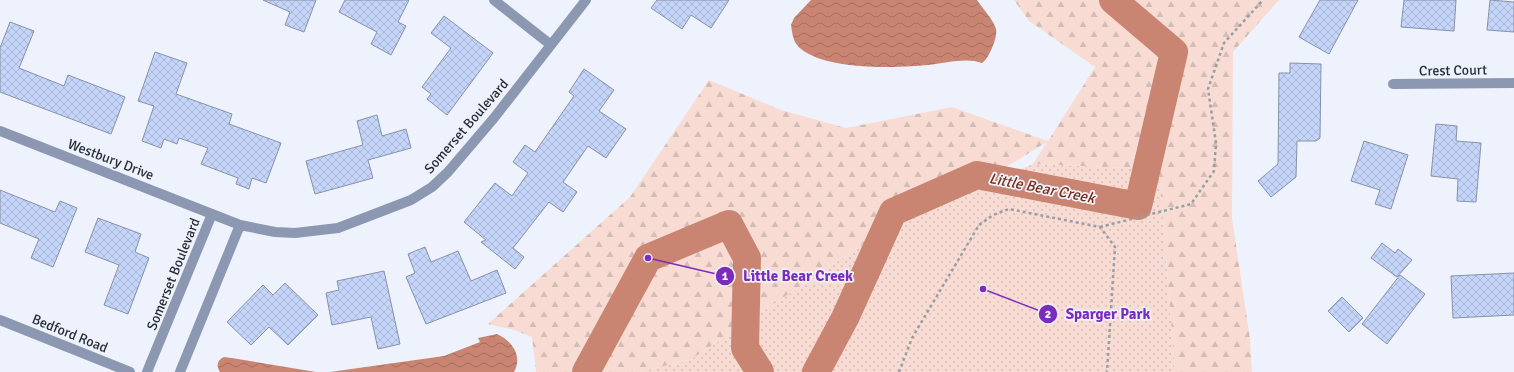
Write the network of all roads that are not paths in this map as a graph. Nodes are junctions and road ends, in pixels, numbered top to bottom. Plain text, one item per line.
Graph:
1 (494, 0) edge
2 (586, 0) edge
3 (551, 46) junction
4 (1514, 83) edge
5 (1393, 84) dead end
6 (0, 131) edge
7 (212, 214) junction
8 (240, 225) junction
9 (0, 320) edge
10 (130, 372) edge
11 (148, 372) edge
12 (180, 372) edge

1 - 3 street
2 - 3 street, Somerset Boulevard
3 - 8 street, Somerset Boulevard
4 - 5 street, Crest Court
6 - 7 street, Westbury Drive
7 - 8 street, Somerset Boulevard
7 - 11 street, Somerset Boulevard
8 - 12 street
9 - 10 street, Bedford Road

